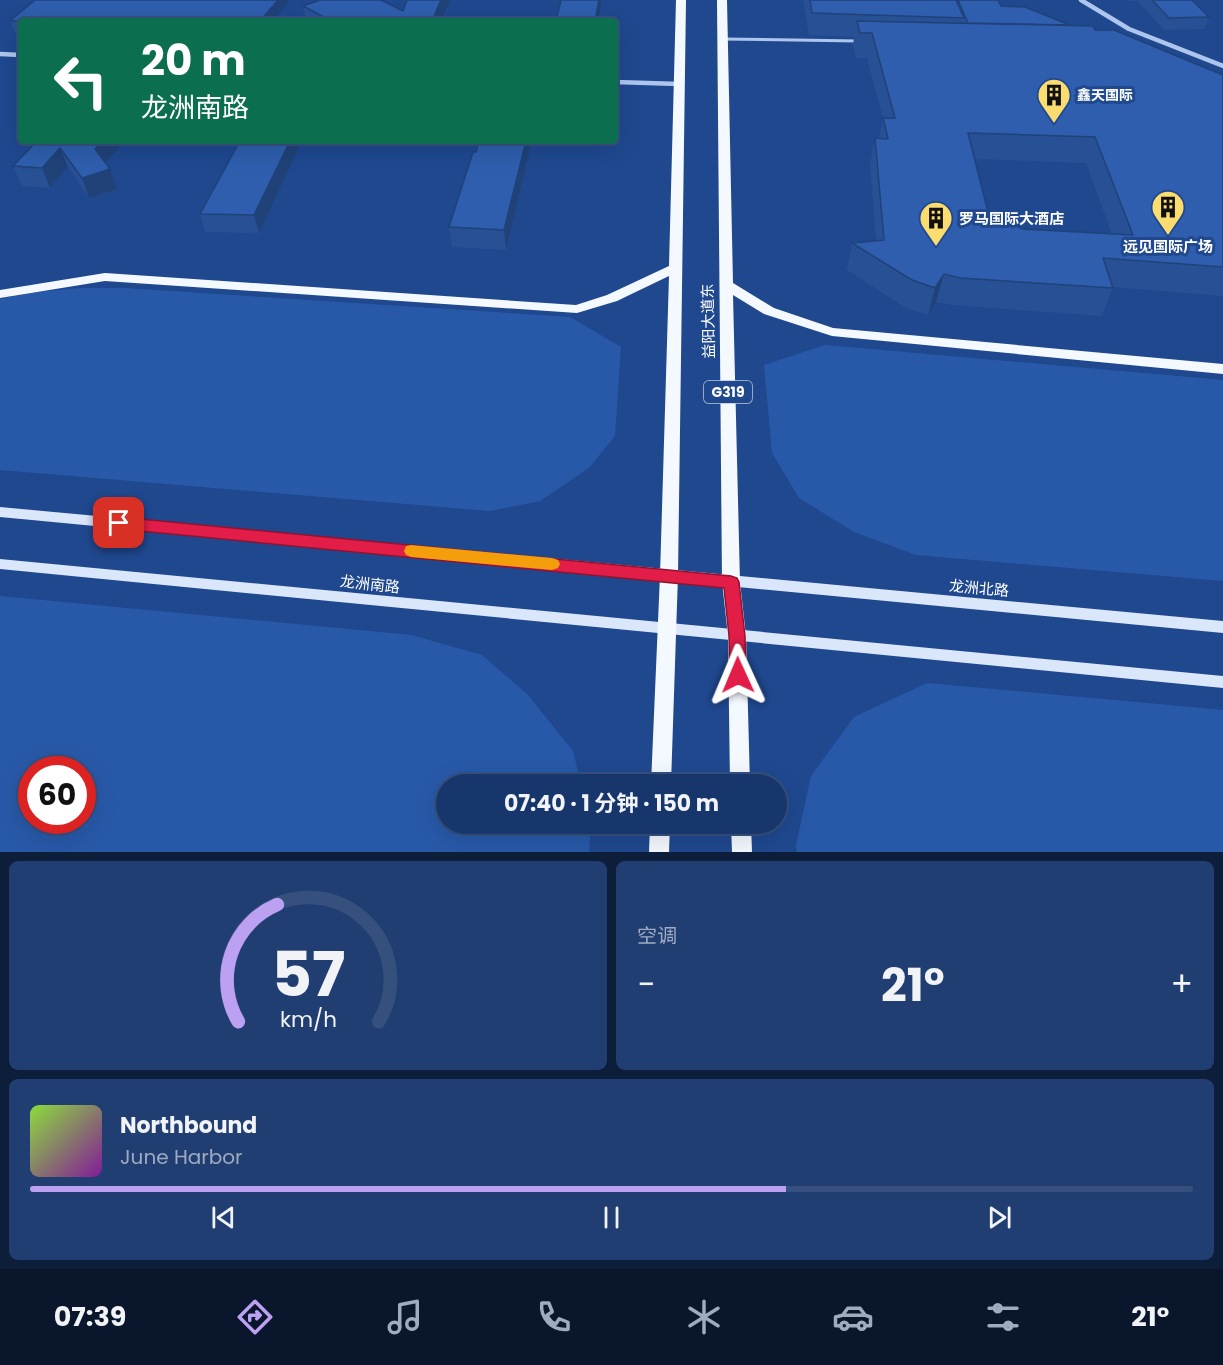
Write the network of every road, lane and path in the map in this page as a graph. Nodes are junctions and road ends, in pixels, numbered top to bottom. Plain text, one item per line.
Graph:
1 (681, 0) edge
2 (722, 0) edge
3 (1081, 0) edge
4 (722, 39) junction
5 (868, 42) edge
6 (0, 54) edge
7 (18, 55) edge
8 (1223, 66) edge
9 (618, 82) edge
10 (679, 84) junction
11 (675, 268) junction
12 (726, 285) junction
13 (0, 294) edge
14 (1223, 369) edge
15 (0, 512) edge
16 (0, 564) edge
17 (669, 575) junction
18 (731, 582) junction
19 (1223, 627) edge
20 (665, 629) junction
21 (737, 636) junction
22 (1223, 682) edge
23 (661, 774) edge
24 (740, 774) edge
25 (660, 834) edge
26 (741, 834) edge
27 (659, 852) edge
28 (742, 852) edge

1 - 10 main road
2 - 4 main road, 益阳大道东 / G319
3 - 8 street
4 - 5 lane
4 - 12 main road, 益阳大道东 / G319
6 - 7 street
9 - 10 street
10 - 11 main road
11 - 13 main road
11 - 17 main road
12 - 14 main road
12 - 18 main road, 益阳大道东 / G319
15 - 17 main road
16 - 20 main road, 龙洲南路
17 - 18 main road
17 - 20 main road
18 - 19 main road, 龙洲北路
18 - 21 main road, 益阳大道东 / G319
20 - 21 main road, 龙洲南路
20 - 23 main road
21 - 22 main road
21 - 24 main road, 益阳大道东 / G319
25 - 27 main road
26 - 28 main road

